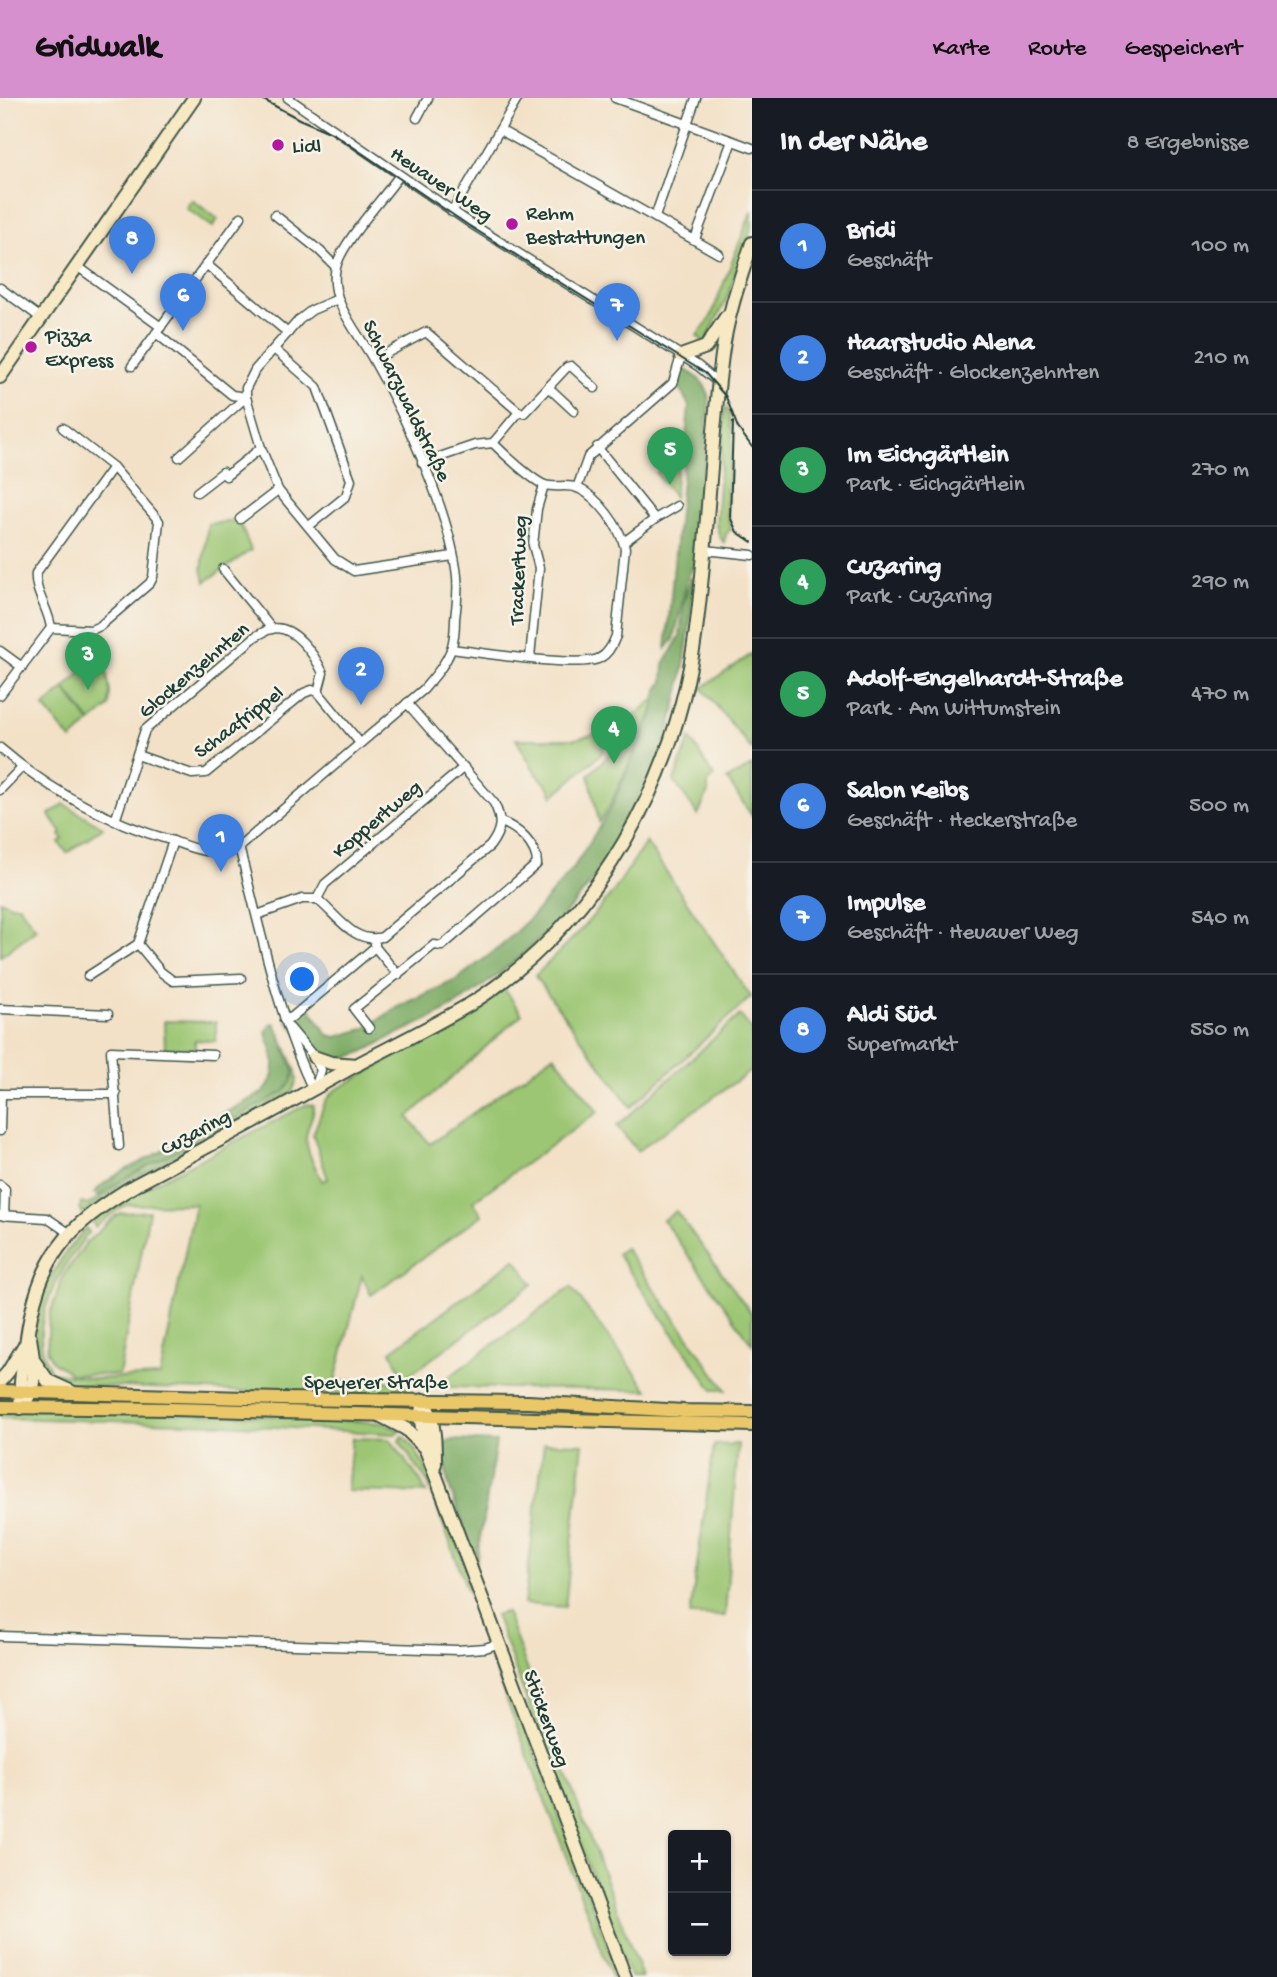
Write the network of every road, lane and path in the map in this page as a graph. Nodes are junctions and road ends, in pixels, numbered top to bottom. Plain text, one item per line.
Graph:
1 (194, 98) edge
2 (288, 98) edge
3 (428, 98) edge
4 (518, 98) edge
5 (615, 98) edge
6 (696, 98) edge
7 (417, 118) dead end
8 (688, 124) junction
9 (500, 130) junction
10 (732, 141) junction
11 (752, 148) edge
12 (399, 176) junction
13 (452, 212) junction
14 (275, 215) dead end
15 (241, 217) dead end
16 (654, 217) junction
17 (695, 239) junction
18 (752, 243) edge
19 (719, 254) dead end
20 (206, 264) junction
21 (77, 266) junction
22 (336, 267) junction
23 (0, 288) edge
24 (338, 299) junction
25 (732, 307) junction
26 (41, 318) junction
27 (158, 330) junction
28 (288, 333) junction
29 (274, 349) junction
30 (681, 356) junction
31 (374, 360) junction
32 (132, 366) dead end
33 (0, 377) edge
34 (720, 384) junction
35 (548, 387) junction
36 (595, 388) dead end
37 (246, 397) junction
38 (574, 411) dead end
39 (519, 412) junction
40 (63, 428) dead end
41 (493, 443) junction
42 (597, 447) junction
43 (261, 448) junction
44 (179, 457) dead end
45 (422, 463) junction
46 (113, 467) junction
47 (544, 485) junction
48 (577, 488) junction
49 (278, 490) junction
50 (197, 492) dead end
51 (677, 506) dead end
52 (240, 519) dead end
53 (655, 519) junction
54 (309, 526) junction
55 (624, 542) junction
56 (705, 550) junction
57 (453, 555) junction
58 (752, 555) edge
59 (223, 569) dead end
60 (51, 628) junction
61 (272, 629) junction
62 (76, 630) junction
63 (451, 649) junction
64 (0, 651) edge
65 (100, 657) dead end
66 (530, 657) junction
67 (22, 667) junction
68 (318, 692) junction
69 (0, 695) edge
70 (407, 703) junction
71 (360, 743) junction
72 (0, 748) edge
73 (137, 755) junction
74 (22, 767) junction
75 (464, 767) junction
76 (0, 790) edge
77 (115, 821) junction
78 (501, 822) junction
79 (173, 841) junction
80 (239, 847) junction
81 (317, 899) junction
82 (257, 915) junction
83 (375, 943) junction
84 (138, 944) junction
85 (398, 975) junction
86 (88, 976) dead end
87 (241, 978) dead end
88 (0, 1009) edge
89 (108, 1014) dead end
90 (285, 1020) junction
91 (369, 1028) dead end
92 (213, 1055) dead end
93 (314, 1057) junction
94 (357, 1065) junction
95 (313, 1090) junction
96 (0, 1094) edge
97 (116, 1094) junction
98 (0, 1131) edge
99 (119, 1146) dead end
100 (0, 1185) edge
101 (2, 1216) edge
102 (69, 1233) junction
103 (28, 1327) junction
104 (26, 1343) junction
105 (34, 1361) junction
106 (0, 1381) edge
107 (0, 1391) edge
108 (26, 1392) junction
109 (75, 1394) junction
110 (424, 1400) junction
111 (0, 1407) edge
112 (21, 1408) junction
113 (752, 1412) edge
114 (379, 1415) junction
115 (426, 1416) junction
116 (752, 1425) edge
117 (426, 1450) junction
118 (435, 1472) junction
119 (0, 1636) edge
120 (500, 1643) junction
121 (625, 1977) edge

1 - 21 main road
2 - 12 street, Heuauer Weg
3 - 7 street
4 - 9 street
5 - 8 street
6 - 8 street
8 - 10 street
8 - 16 street
9 - 13 street
9 - 16 street
10 - 11 street
10 - 17 street
12 - 13 street, Heuauer Weg
12 - 22 street
13 - 30 street, Heuauer Weg
14 - 22 street
15 - 20 street
16 - 17 street
17 - 19 street
18 - 25 main road, Cuzaring
20 - 27 street
20 - 28 street
21 - 26 main road
21 - 27 street
22 - 24 street, Schwarzwaldstraße
23 - 26 street
24 - 28 street
24 - 31 street, Schwarzwaldstraße
25 - 30 main road
25 - 34 main road, Cuzaring
26 - 33 main road
27 - 32 street
27 - 37 street
28 - 29 street
29 - 37 street
29 - 54 street
30 - 34 street, Heuauer Weg
30 - 42 street
31 - 39 street
31 - 45 street, Schwarzwaldstraße
34 - 56 main road, Cuzaring
35 - 36 street
35 - 38 street
35 - 39 street
37 - 43 street
37 - 44 street
39 - 41 street
40 - 46 street
41 - 45 street
41 - 47 street
42 - 48 street
42 - 53 street
43 - 49 street
43 - 50 street
45 - 57 street, Schwarzwaldstraße
46 - 60 street
46 - 62 street
47 - 48 street
47 - 66 street, Trackertweg
48 - 55 street
49 - 52 street
49 - 54 street
51 - 53 street
53 - 55 street
54 - 57 street
55 - 66 street
56 - 58 street
56 - 94 main road, Cuzaring
57 - 63 street, Schwarzwaldstraße
59 - 61 street, Glockenzehnten
60 - 62 street
60 - 67 street
61 - 68 street, Glockenzehnten
61 - 73 street, Glockenzehnten
62 - 65 street
63 - 66 street
63 - 70 street, Schwarzwaldstraße
64 - 67 street
67 - 69 street
68 - 71 street
68 - 73 street, Schaafrippel
70 - 71 street, Schwarzwaldstraße
70 - 75 street
71 - 80 street, Schwarzwaldstraße
72 - 74 street
73 - 77 street, Glockenzehnten
74 - 76 street
74 - 77 street
75 - 78 street
75 - 81 street, Koppertweg
77 - 79 street
78 - 83 street
78 - 85 street
79 - 80 street
79 - 84 street
80 - 82 street
81 - 82 street
81 - 83 street
82 - 90 street
83 - 85 street
83 - 90 street
84 - 86 street
84 - 87 street
85 - 91 street
88 - 89 street
90 - 93 street
90 - 95 street
92 - 97 street
93 - 94 main road
93 - 95 street
94 - 95 main road, Cuzaring
95 - 102 main road, Cuzaring
96 - 97 street
96 - 98 street
97 - 99 street
100 - 101 street
101 - 102 street
102 - 103 main road, Cuzaring
103 - 104 main road, Cuzaring
103 - 105 main road, Cuzaring
104 - 106 main road
104 - 108 main road, Cuzaring
105 - 108 main road, Cuzaring
105 - 109 main road
107 - 108 main road, Speyerer Straße
108 - 109 main road, Speyerer Straße
108 - 112 main road, Cuzaring
109 - 110 main road, Speyerer Straße
110 - 113 main road, Speyerer Straße
110 - 115 main road, Stückerweg
111 - 112 main road, Speyerer Straße
112 - 114 main road, Speyerer Straße
114 - 115 main road, Speyerer Straße
114 - 117 main road
115 - 116 main road, Speyerer Straße
115 - 117 main road, Stückerweg
115 - 118 main road, Stückerweg
117 - 118 main road, Stückerweg
118 - 120 main road, Stückerweg
119 - 120 street
120 - 121 main road, Stückerweg

